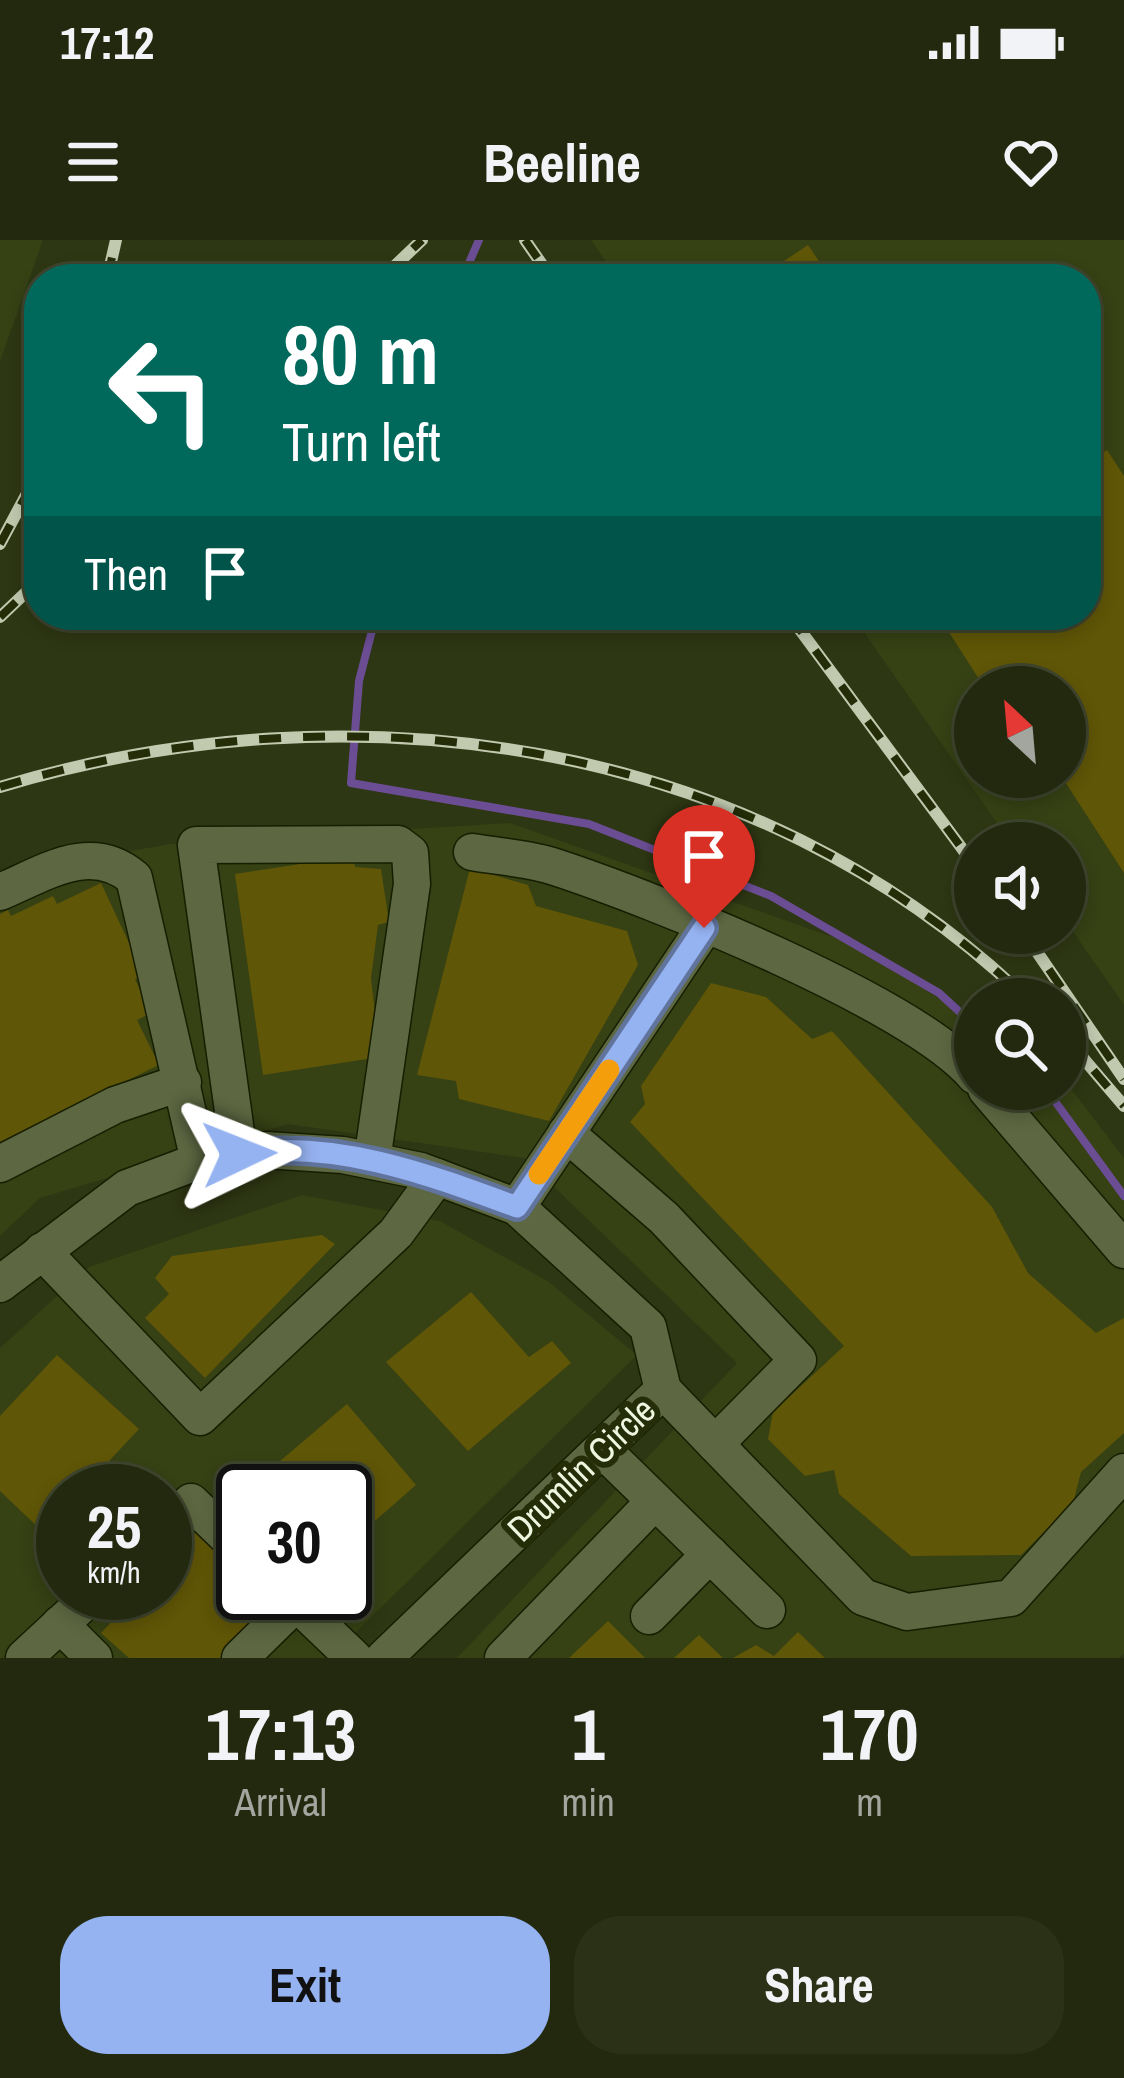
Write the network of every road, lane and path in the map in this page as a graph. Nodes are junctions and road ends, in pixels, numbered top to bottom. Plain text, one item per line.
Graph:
1 (472, 852) dead end
2 (0, 892) edge
3 (704, 928) junction
4 (954, 1052) edge
5 (183, 1082) junction
6 (1004, 1110) edge
7 (566, 1133) junction
8 (239, 1154) junction
9 (199, 1161) junction
10 (372, 1161) junction
11 (0, 1164) edge
12 (437, 1177) junction
13 (517, 1207) junction
14 (1124, 1250) edge
15 (42, 1251) junction
16 (0, 1284) edge
17 (663, 1390) junction
18 (715, 1444) junction
19 (602, 1449) junction
20 (1124, 1472) edge
21 (655, 1501) junction
22 (192, 1503) edge
23 (216, 1526) edge
24 (710, 1554) junction
25 (767, 1610) dead end
26 (649, 1616) dead end
27 (65, 1620) edge
28 (272, 1620) edge
29 (314, 1620) edge
30 (61, 1624) junction
31 (24, 1658) edge
32 (94, 1658) edge
33 (240, 1658) edge
34 (354, 1658) edge
35 (384, 1658) edge
36 (503, 1658) edge

1 - 3 street
2 - 5 street
3 - 4 street
3 - 7 street
5 - 9 street
5 - 11 street
6 - 14 street
7 - 13 street
7 - 18 street
8 - 9 street, Drumlin Circle
8 - 10 street, Drumlin Circle
8 - 10 street
9 - 15 street, Drumlin Circle
10 - 12 street, Drumlin Circle
12 - 13 street, Drumlin Circle
12 - 15 street
13 - 17 street, Drumlin Circle
15 - 16 street, Drumlin Circle
17 - 18 street
17 - 19 street, Drumlin Circle
18 - 20 street
19 - 21 street
19 - 35 street, Drumlin Circle
21 - 24 street
21 - 36 street
22 - 23 street
24 - 25 street
24 - 26 street
27 - 30 street
28 - 33 street
29 - 34 street
30 - 31 street
30 - 32 street

